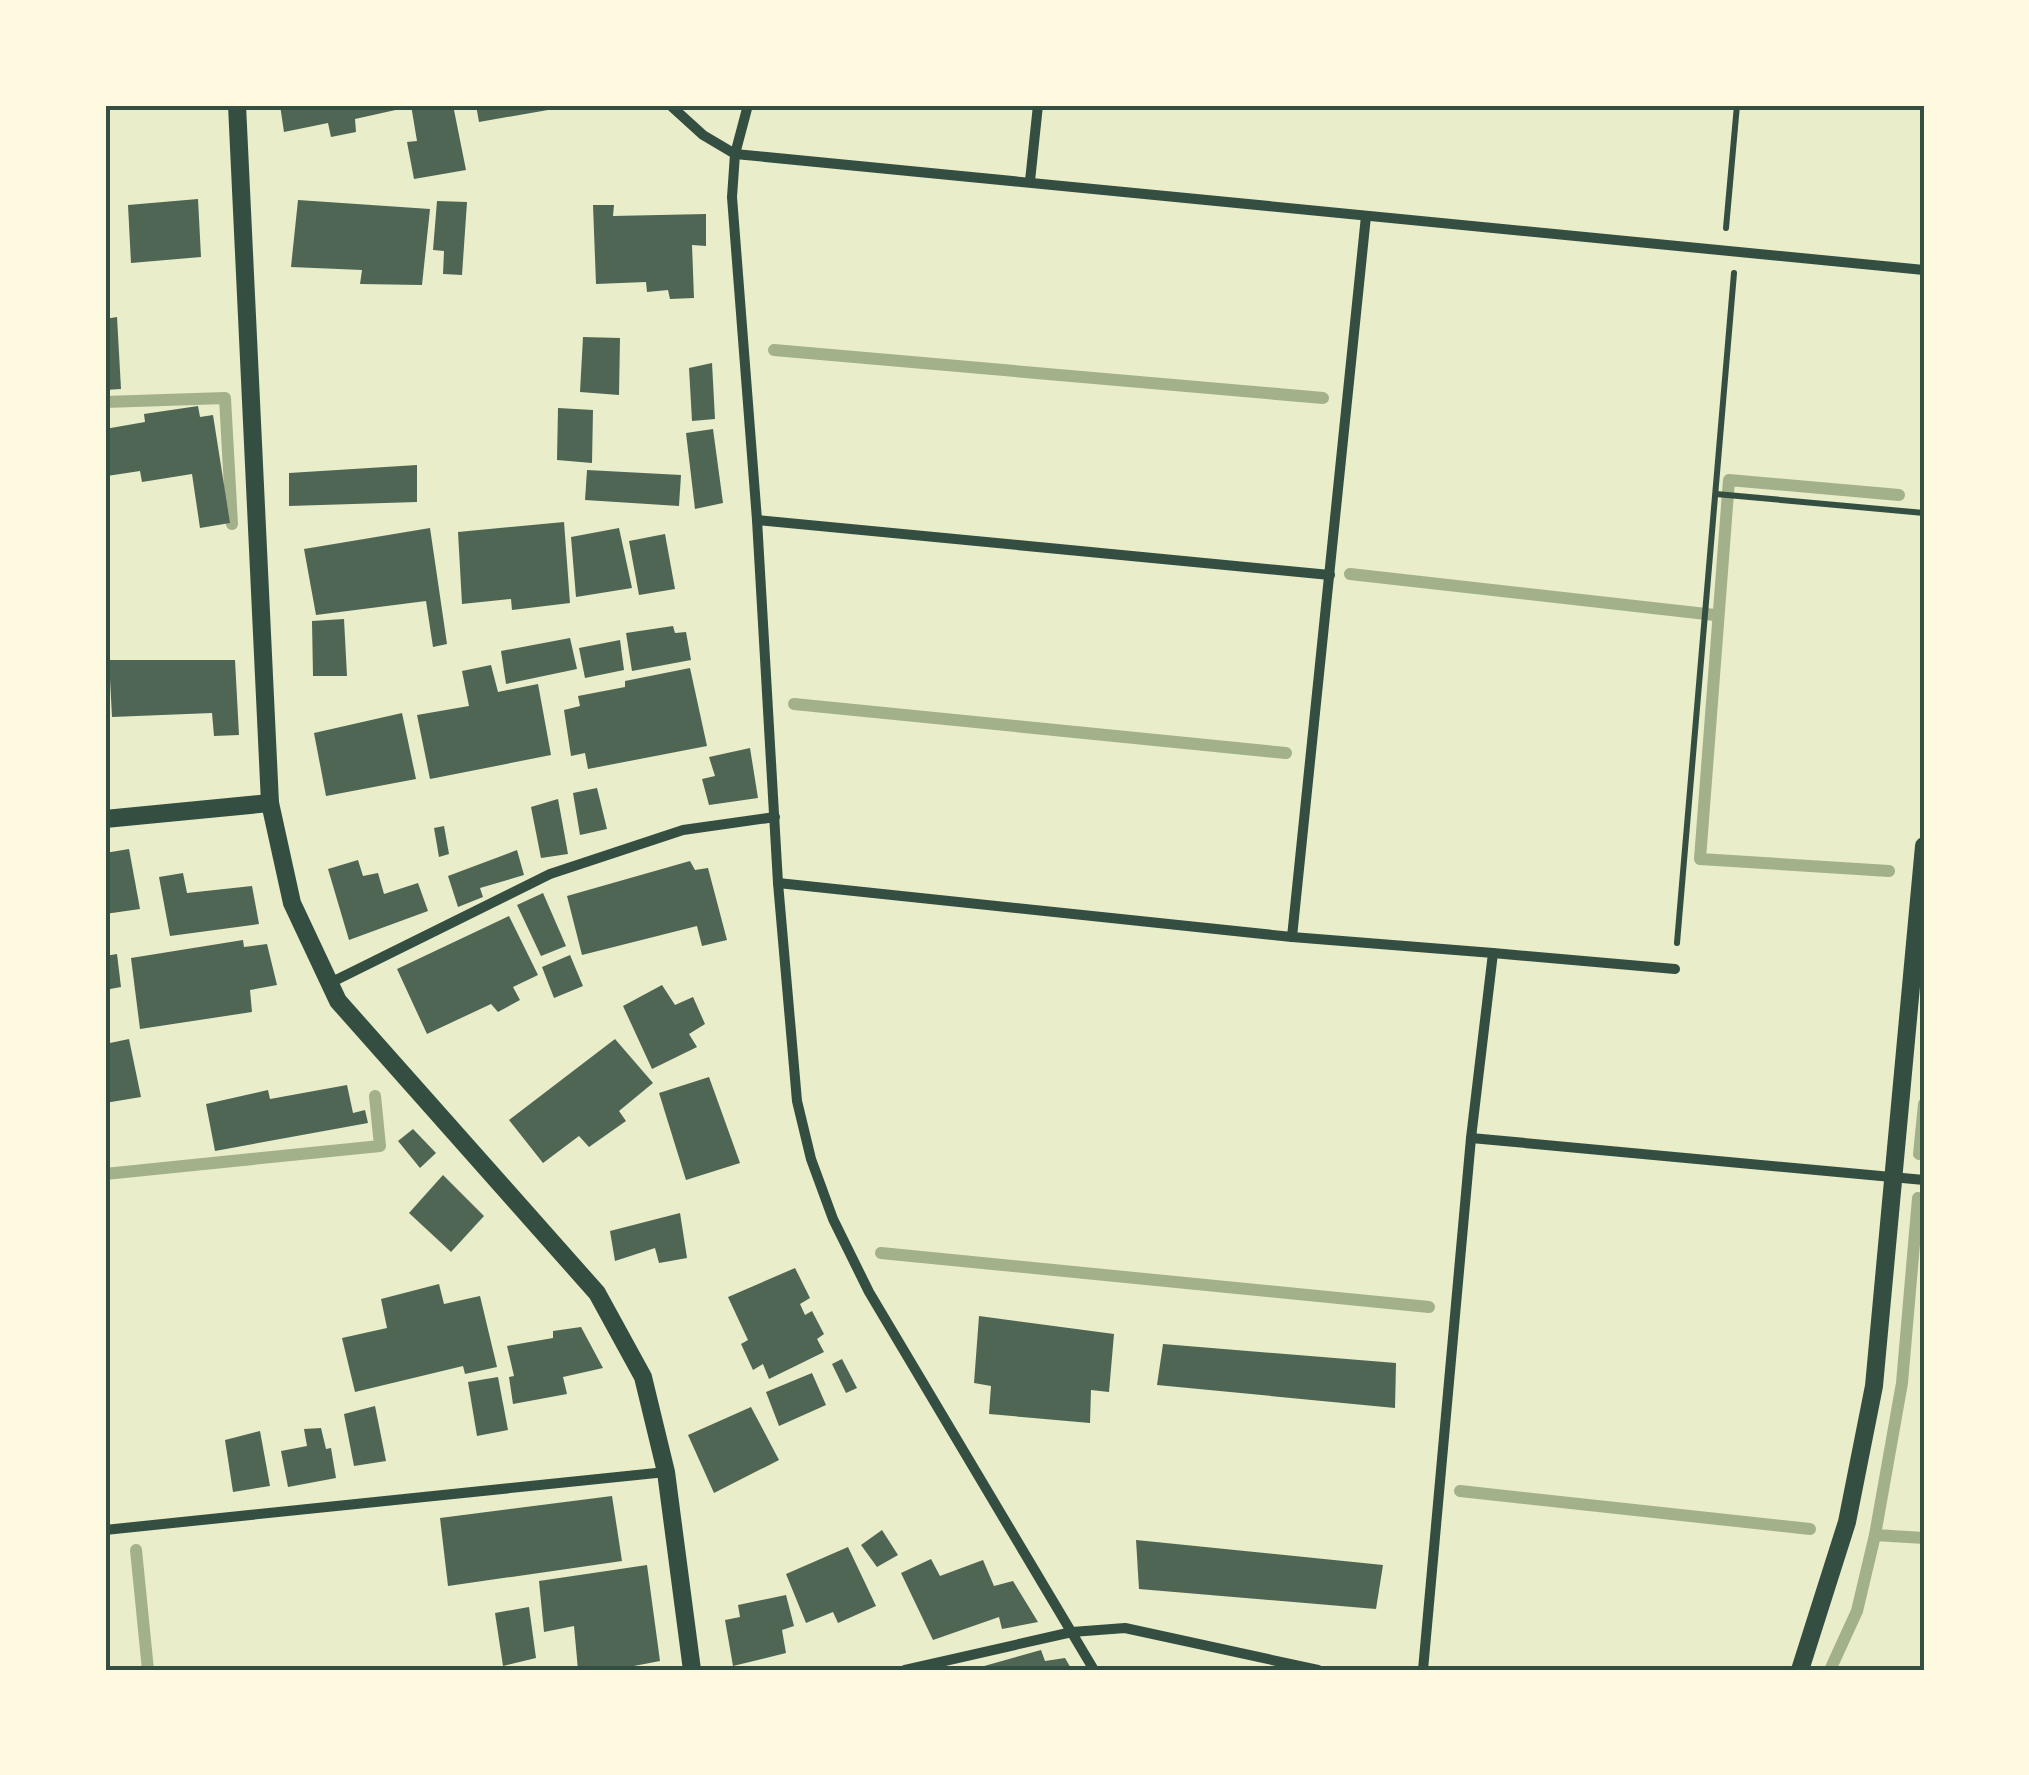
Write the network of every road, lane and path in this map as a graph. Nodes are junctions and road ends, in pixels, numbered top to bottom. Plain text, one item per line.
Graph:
1 (236, 105) edge
2 (670, 105) edge
3 (748, 105) edge
4 (1038, 105) edge
5 (1737, 105) edge
6 (735, 154) junction
7 (1030, 181) junction
8 (1366, 216) junction
9 (1730, 251) junction
10 (1924, 270) edge
11 (1716, 494) junction
12 (1924, 513) edge
13 (757, 520) junction
14 (1330, 575) junction
15 (270, 804) junction
16 (775, 816) junction
17 (105, 819) edge
18 (1924, 846) edge
19 (778, 883) junction
20 (1292, 936) junction
21 (1493, 953) junction
22 (1675, 969) joint
23 (330, 982) junction
24 (1471, 1138) junction
25 (1891, 1179) junction
26 (1924, 1180) edge
27 (666, 1472) junction
28 (105, 1530) edge
29 (1072, 1632) junction
30 (692, 1670) edge
31 (904, 1670) edge
32 (1094, 1670) edge
33 (1318, 1670) edge
34 (1423, 1670) edge
35 (1800, 1670) edge

1 - 15 street
2 - 6 street
3 - 6 street
4 - 7 street
5 - 9 path
6 - 7 street
6 - 13 street
7 - 8 street
8 - 9 street
8 - 14 street
9 - 10 street
9 - 11 path
11 - 12 path
11 - 22 path
13 - 14 street
13 - 16 street
14 - 20 street
15 - 17 street
15 - 23 street
16 - 19 street
16 - 23 street
18 - 25 street
19 - 20 street
19 - 29 street
20 - 21 street
21 - 22 street
21 - 24 street
23 - 27 street
24 - 25 street
24 - 34 street
25 - 26 street
25 - 35 street
27 - 28 street
27 - 30 street
29 - 31 street
29 - 32 street
29 - 33 street

